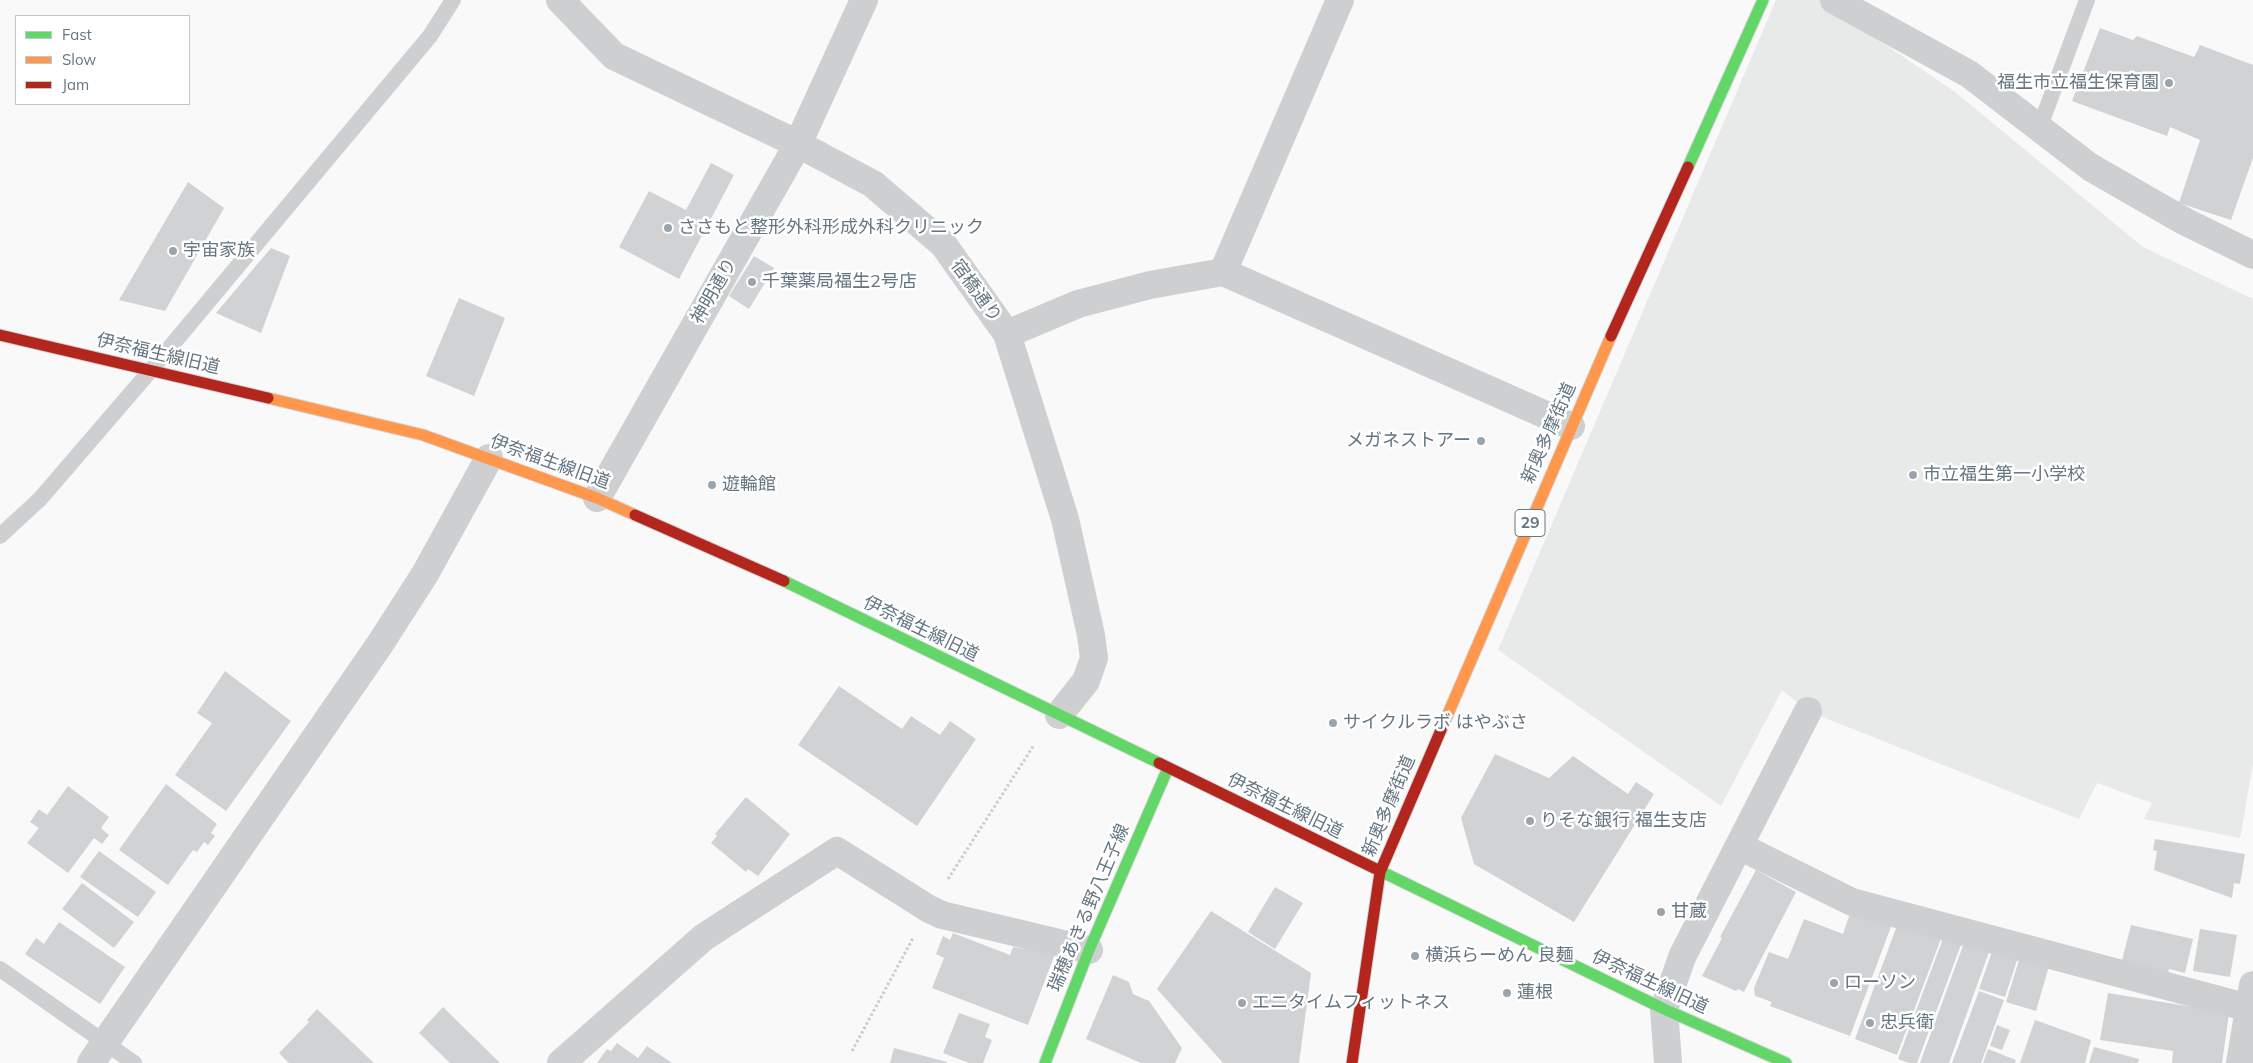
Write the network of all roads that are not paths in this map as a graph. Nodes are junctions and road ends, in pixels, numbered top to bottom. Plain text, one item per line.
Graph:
1 (453, 0) edge
2 (560, 0) edge
3 (864, 0) edge
4 (1340, 0) edge
5 (1763, 0) edge
6 (1834, 0) edge
7 (2087, 0) edge
8 (2039, 129) junction
9 (798, 144) junction
10 (2253, 255) edge
11 (1223, 272) junction
12 (1007, 334) junction
13 (0, 335) edge
14 (151, 370) junction
15 (1571, 426) junction
16 (489, 458) junction
17 (597, 498) junction
18 (0, 536) edge
19 (1808, 711) dead end
20 (1059, 715) junction
21 (1168, 768) junction
22 (1739, 846) junction
23 (1380, 872) junction
24 (1089, 950) junction
25 (0, 969) edge
26 (2251, 997) edge
27 (1664, 1009) junction
28 (98, 1052) edge
29 (134, 1063) edge
30 (561, 1063) edge
31 (1045, 1063) edge
32 (1352, 1063) edge
33 (1668, 1063) edge
34 (1786, 1063) edge
35 (2240, 1063) edge

1 - 14 lane
2 - 9 street, 宿橋通り
3 - 9 street, 神明通り
4 - 11 street
5 - 15 street, 新奥多摩街道 / 29
6 - 8 street
7 - 8 lane
8 - 10 street
9 - 12 street, 宿橋通り
9 - 17 street, 神明通り
11 - 12 street
11 - 15 street
12 - 20 street, 宿橋通り
13 - 14 street, 伊奈福生線旧道
14 - 16 street, 伊奈福生線旧道
14 - 18 lane
15 - 23 street, 新奥多摩街道 / 29
16 - 17 street, 伊奈福生線旧道
16 - 28 street
17 - 20 street, 伊奈福生線旧道
19 - 22 street
20 - 21 street, 伊奈福生線旧道
21 - 23 street, 伊奈福生線旧道
21 - 24 street, 瑞穂あきる野八王子線
22 - 26 street
22 - 27 street
23 - 27 street, 伊奈福生線旧道
23 - 32 street, 新奥多摩街道 / 29
24 - 30 street
24 - 31 street, 瑞穂あきる野八王子線
25 - 28 lane
26 - 35 street
27 - 33 street
27 - 34 street, 伊奈福生線旧道
28 - 29 lane

